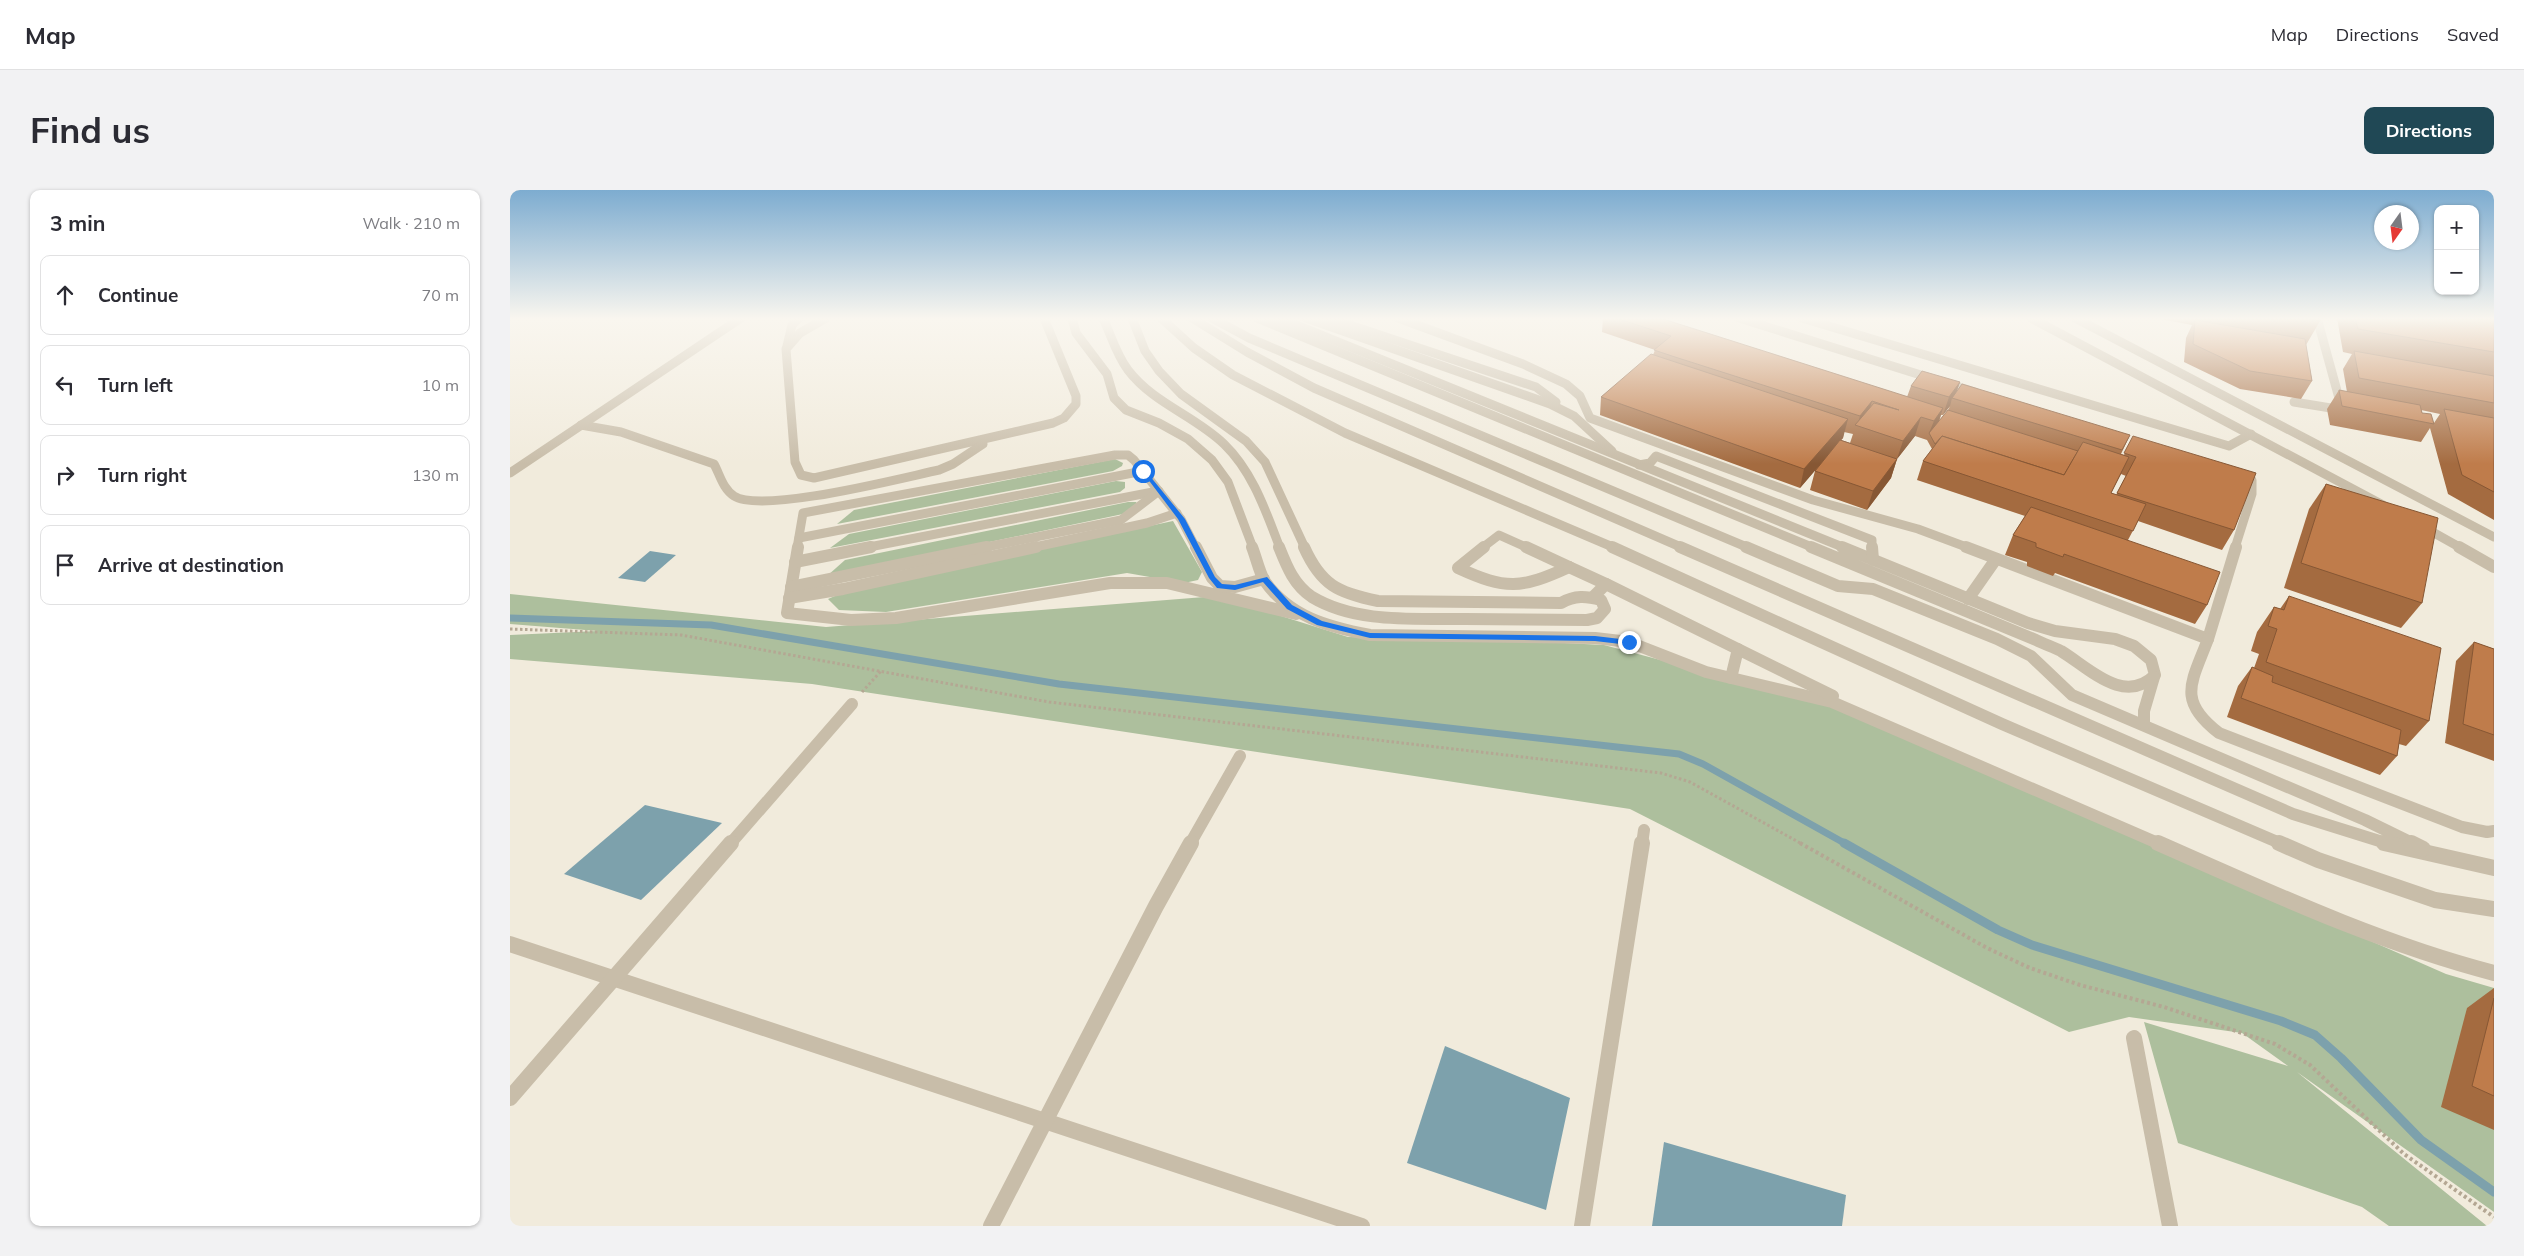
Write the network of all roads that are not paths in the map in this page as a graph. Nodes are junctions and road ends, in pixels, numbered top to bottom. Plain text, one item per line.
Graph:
1 (669, 366) edge
2 (787, 366) edge
3 (1064, 366) edge
4 (1101, 366) edge
5 (1128, 366) edge
6 (1156, 366) edge
7 (1221, 366) edge
8 (1274, 366) edge
9 (1316, 366) edge
10 (1374, 366) edge
11 (1398, 366) edge
12 (1443, 366) edge
13 (1474, 366) edge
14 (1529, 366) edge
15 (1892, 366) edge
16 (1963, 366) edge
17 (2123, 366) edge
18 (2167, 366) edge
19 (2333, 366) edge
20 (1980, 394) edge
21 (2294, 402) dead end
22 (1574, 416) junction
23 (581, 425) junction
24 (2252, 434) junction
25 (1000, 436) junction
26 (1620, 457) junction
27 (1639, 465) junction
28 (1143, 471) junction
29 (2229, 471) edge
30 (510, 473) edge
31 (1159, 491) junction
32 (2390, 509) edge
33 (1177, 513) junction
34 (2407, 518) edge
35 (2494, 537) edge
36 (799, 538) junction
37 (1996, 559) junction
38 (1873, 560) junction
39 (795, 562) junction
40 (1569, 567) junction
41 (2494, 567) edge
42 (1210, 574) junction
43 (1264, 579) junction
44 (1606, 584) junction
45 (1190, 589) junction
46 (790, 592) junction
47 (1593, 597) junction
48 (1968, 598) junction
49 (1301, 615) junction
50 (2208, 640) junction
51 (1738, 648) junction
52 (2155, 675) junction
53 (1731, 678) junction
54 (852, 704) road end
55 (1874, 719) junction
56 (2144, 724) junction
57 (1240, 756) dead end
58 (1644, 830) dead end
59 (2494, 831) edge
60 (2446, 860) junction
61 (2494, 868) edge
62 (2494, 909) edge
63 (510, 944) edge
64 (2494, 973) edge
65 (613, 978) junction
66 (2134, 1038) dead end
67 (510, 1098) edge
68 (1045, 1121) junction
69 (992, 1226) edge
70 (1362, 1226) edge
71 (1582, 1226) edge
72 (2170, 1226) edge

1 - 23 street
2 - 25 street
3 - 25 street
4 - 43 street
5 - 47 street
6 - 47 street
7 - 62 street
8 - 60 street
9 - 56 street
10 - 52 street
11 - 26 street
12 - 22 street
13 - 22 street
14 - 37 street
15 - 20 street
16 - 24 street
17 - 24 street
18 - 35 street
19 - 21 street
22 - 26 street
23 - 25 street
23 - 30 street
24 - 32 street
26 - 27 street
27 - 38 street
27 - 38 street
28 - 31 street
28 - 36 street
28 - 36 street
29 - 50 street
31 - 33 street
31 - 39 street
31 - 46 street
33 - 42 street
33 - 46 street
34 - 41 street
36 - 39 street
37 - 48 street
37 - 50 street
38 - 48 street
39 - 46 street
40 - 40 street
40 - 44 street
42 - 43 street
42 - 45 street
43 - 49 street
44 - 47 street
44 - 51 street
45 - 46 street
45 - 49 street
48 - 52 street
49 - 53 street
50 - 59 street
51 - 53 street
51 - 55 street
52 - 56 street
53 - 55 street
54 - 65 street
55 - 64 street
56 - 60 street
57 - 68 street
58 - 71 street
60 - 61 street
63 - 65 street
65 - 67 street
65 - 68 street
66 - 72 street
68 - 69 street
68 - 70 street

